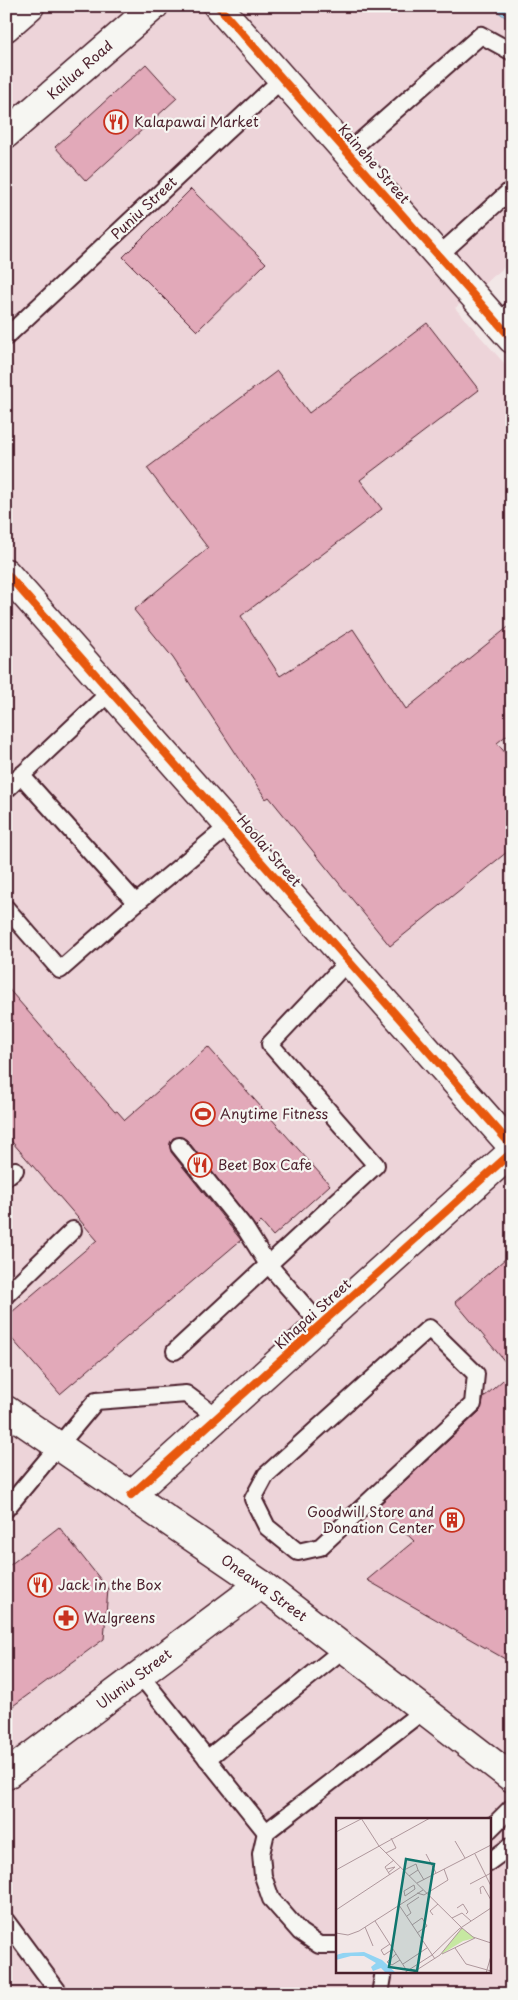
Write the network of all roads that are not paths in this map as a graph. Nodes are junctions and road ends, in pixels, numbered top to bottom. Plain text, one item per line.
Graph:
1 (30, 6) edge
2 (154, 6) edge
3 (218, 6) edge
4 (6, 27) edge
5 (512, 52) edge
6 (282, 79) junction
7 (6, 134) edge
8 (347, 153) junction
9 (512, 189) edge
10 (438, 256) junction
11 (507, 324) edge
12 (6, 337) edge
13 (6, 573) edge
14 (110, 692) junction
15 (22, 775) junction
16 (6, 790) edge
17 (230, 825) junction
18 (136, 903) junction
19 (6, 908) edge
20 (349, 960) junction
21 (179, 1146) dead end
22 (512, 1146) edge
23 (512, 1152) edge
24 (73, 1230) dead end
25 (268, 1263) junction
26 (6, 1295) edge
27 (320, 1324) junction
28 (429, 1328) joint
29 (175, 1351) dead end
30 (6, 1410) edge
31 (217, 1417) junction
32 (58, 1446) junction
33 (131, 1495) junction
34 (6, 1509) edge
35 (261, 1584) junction
36 (345, 1648) junction
37 (140, 1675) junction
38 (424, 1710) junction
39 (207, 1759) junction
40 (6, 1775) edge
41 (512, 1778) edge
42 (512, 1807) edge
43 (490, 1829) edge
44 (266, 1832) junction
45 (512, 1845) edge
46 (490, 1861) edge
47 (6, 1921) edge
48 (336, 1945) edge
49 (384, 1972) edge
50 (60, 1994) edge
51 (380, 1994) edge

1 - 4 street
2 - 7 street, Kailua Road
3 - 6 street, Kainehe Street
5 - 8 lane
6 - 8 street, Kainehe Street
6 - 12 lane, Puniu Street
8 - 10 street, Kainehe Street
9 - 10 lane
10 - 11 street, Kainehe Street
13 - 14 street, Hoolai Street
14 - 15 lane
14 - 17 street, Hoolai Street
15 - 16 lane
15 - 18 lane
17 - 18 lane
17 - 20 street, Hoolai Street
18 - 19 lane
20 - 22 street, Hoolai Street
20 - 25 lane
21 - 25 lane
23 - 27 street, Kihapai Street
24 - 26 lane
25 - 27 lane
25 - 29 lane
27 - 31 street, Kihapai Street
28 - 28 lane
30 - 32 street, Oneawa Street
31 - 32 lane
31 - 33 street, Kihapai Street
32 - 33 street, Oneawa Street
32 - 34 lane
33 - 35 street, Oneawa Street
35 - 36 street, Oneawa Street
35 - 37 street, Uluniu Street
36 - 38 street, Oneawa Street
36 - 39 lane
37 - 39 lane
37 - 40 street, Uluniu Street
38 - 41 street, Oneawa Street
38 - 44 lane
39 - 44 lane
42 - 43 lane
44 - 48 lane
45 - 46 lane
47 - 50 lane
49 - 51 lane

